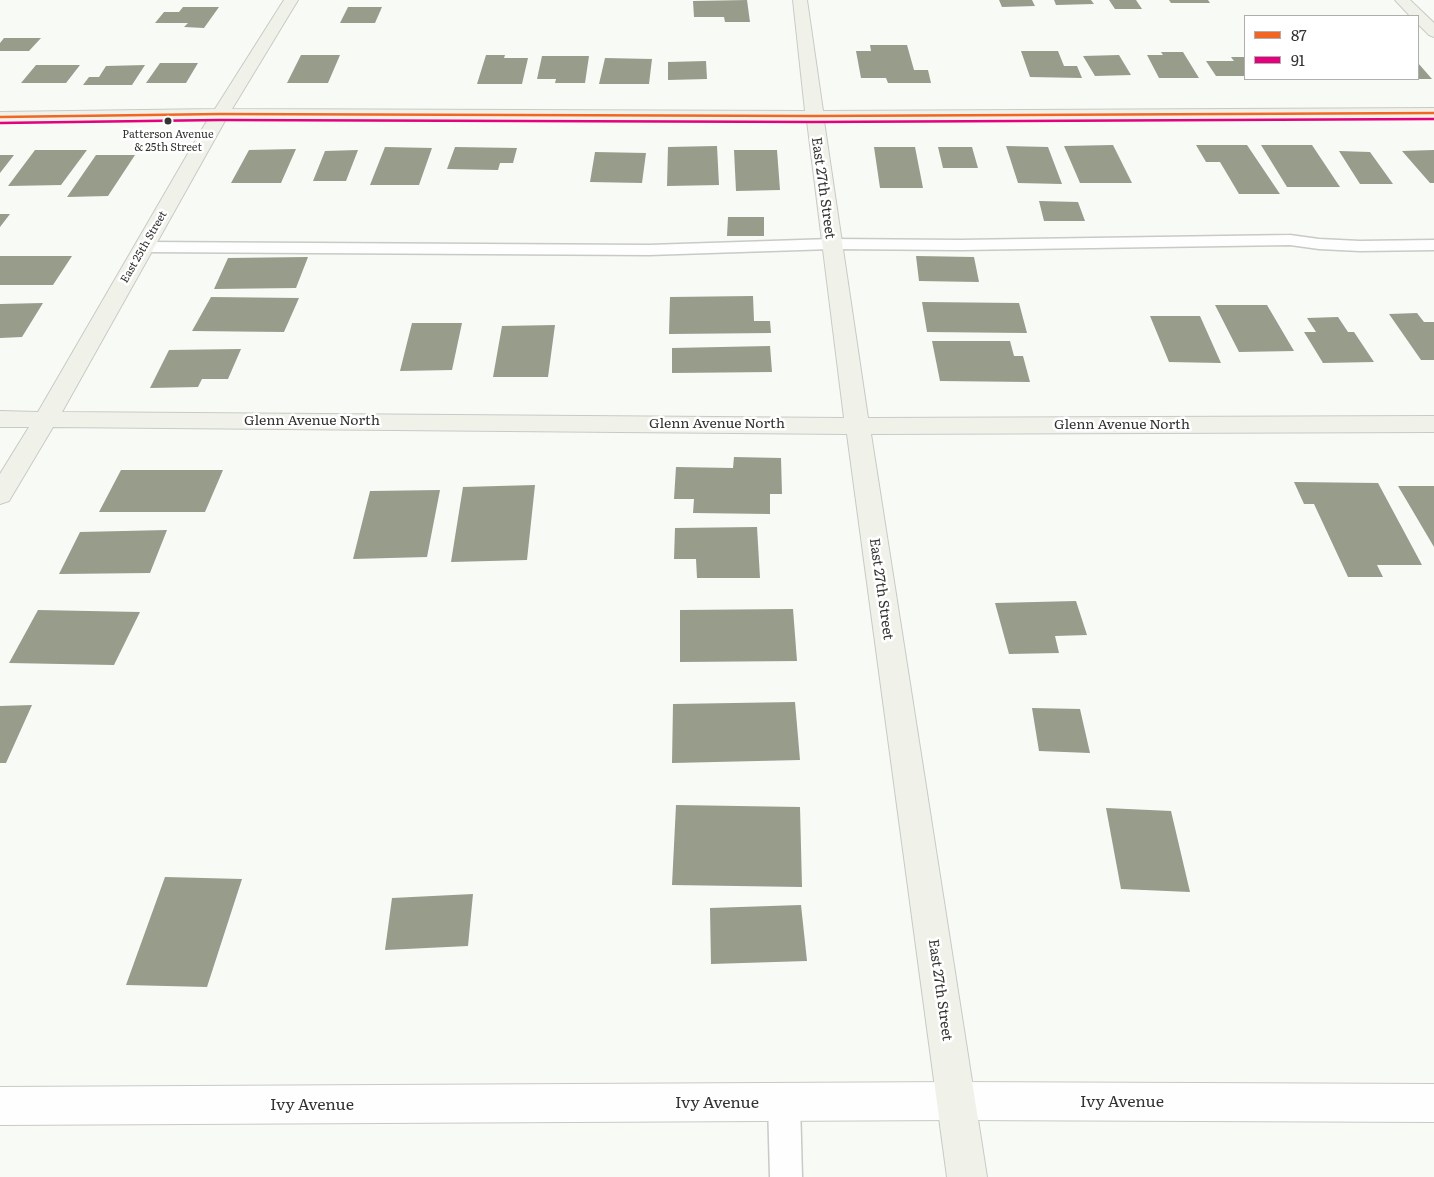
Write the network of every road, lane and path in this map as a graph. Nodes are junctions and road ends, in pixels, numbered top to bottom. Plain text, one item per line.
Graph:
1 (291, 0) edge
2 (800, 0) edge
3 (1402, 0) edge
4 (1417, 15) edge
5 (1419, 17) edge
6 (1434, 32) edge
7 (220, 114) junction
8 (1434, 114) edge
9 (813, 116) junction
10 (0, 117) edge
11 (831, 244) junction
12 (1434, 245) edge
13 (144, 247) junction
14 (0, 419) edge
15 (46, 419) junction
16 (1434, 424) edge
17 (857, 426) junction
18 (0, 495) edge
19 (784, 1102) junction
20 (956, 1102) junction
21 (1434, 1103) edge
22 (0, 1106) edge
23 (786, 1177) edge
24 (967, 1177) edge

1 - 7 street, East 25th Street
2 - 9 street, East 27th Street
3 - 4 street
5 - 6 street
7 - 9 street
7 - 10 street
7 - 13 street, East 25th Street
8 - 9 street
9 - 11 street, East 27th Street
11 - 12 lane
11 - 13 lane
11 - 17 street, East 27th Street
13 - 15 street, East 25th Street
14 - 15 street, Glenn Avenue North
15 - 17 street, Glenn Avenue North
15 - 18 street, East 25th Street
16 - 17 street, Glenn Avenue North
17 - 20 street, East 27th Street
19 - 20 street, Ivy Avenue
19 - 22 street, Ivy Avenue
19 - 23 lane
20 - 21 street, Ivy Avenue
20 - 24 street, East 27th Street

